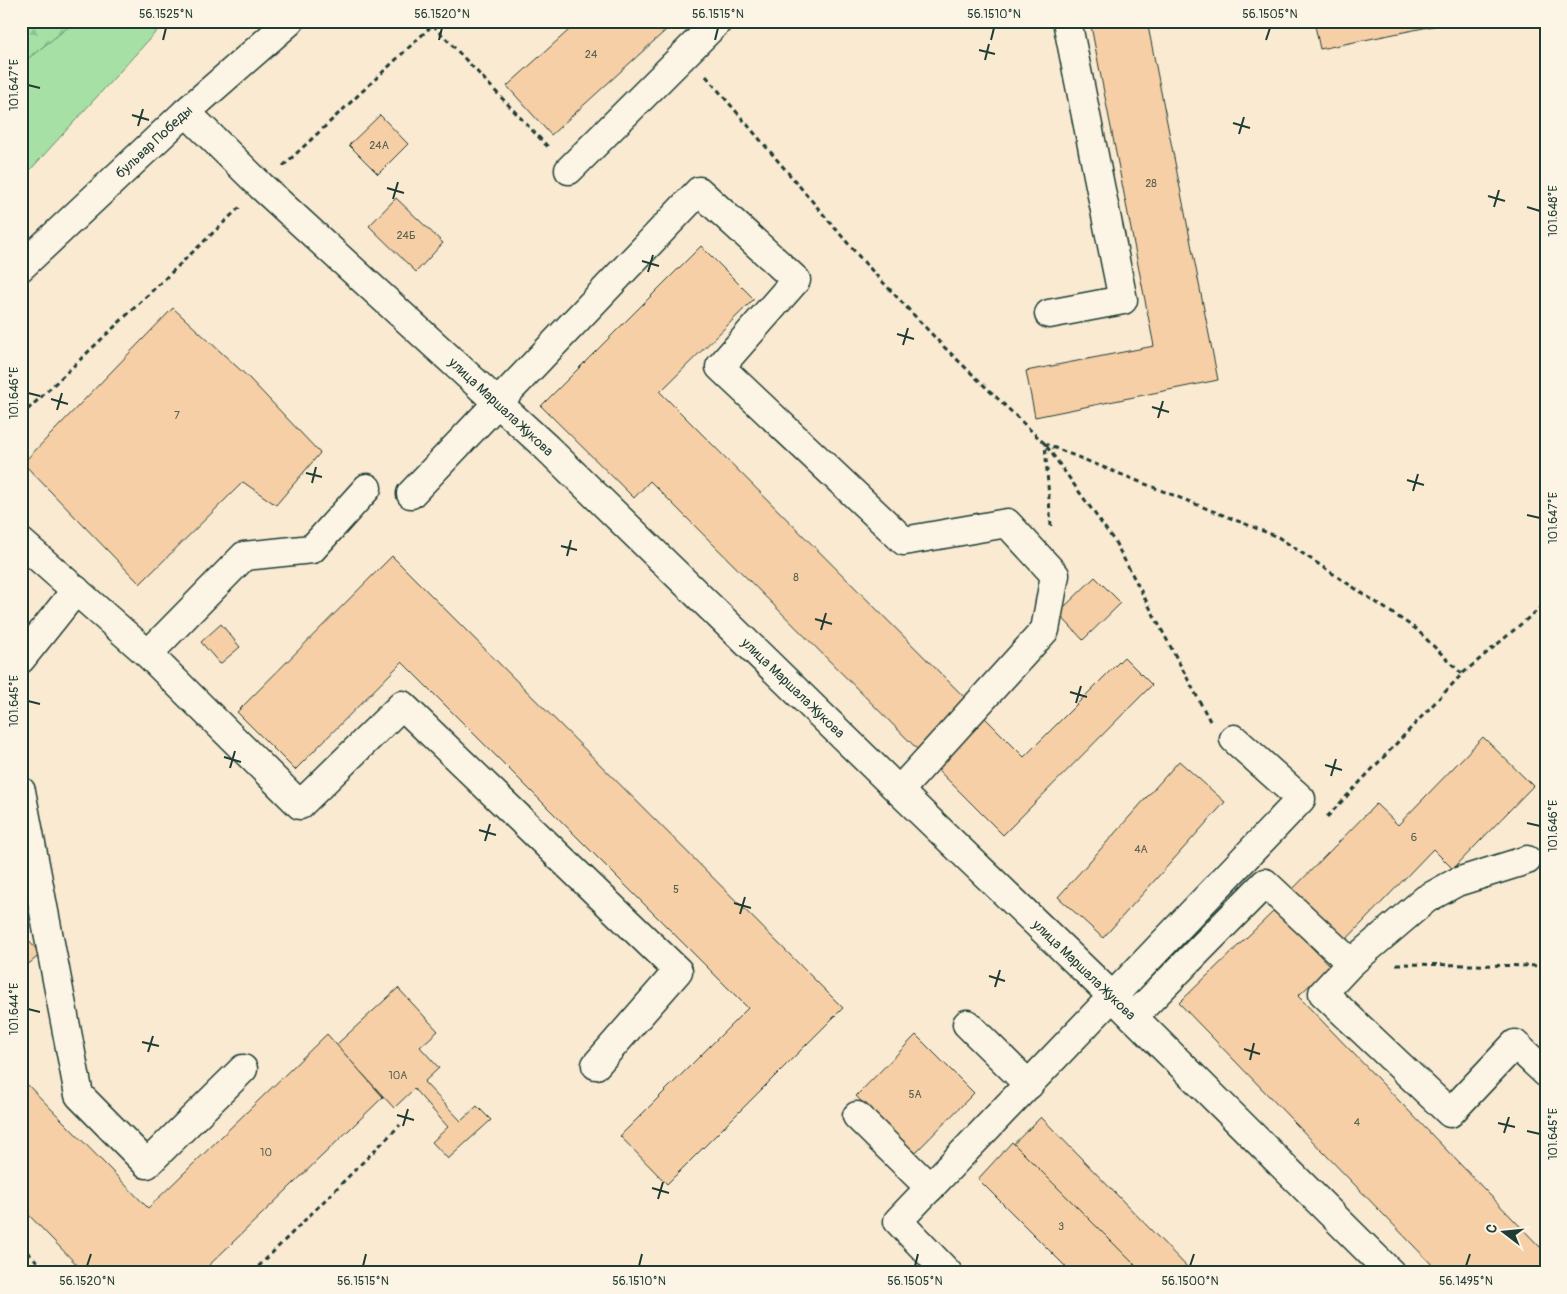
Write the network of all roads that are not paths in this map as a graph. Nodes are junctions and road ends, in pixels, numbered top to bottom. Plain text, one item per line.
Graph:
1 (290, 21) edge
2 (718, 21) edge
3 (1067, 21) edge
4 (186, 112) junction
5 (569, 170) road end
6 (21, 267) edge
7 (1049, 314) dead end
8 (497, 402) junction
9 (366, 488) dead end
10 (411, 494) dead end
11 (21, 542) edge
12 (76, 590) junction
13 (148, 654) junction
14 (21, 658) edge
15 (1234, 739) road end
16 (899, 791) junction
17 (21, 792) edge
18 (1527, 860) dead end
19 (1351, 963) junction
20 (1113, 997) junction
21 (1133, 1017) junction
22 (967, 1024) dead end
23 (596, 1065) dead end
24 (243, 1069) dead end
25 (1546, 1073) edge
26 (1029, 1084) junction
27 (857, 1116) dead end
28 (930, 1188) junction
29 (948, 1273) edge
30 (1391, 1273) edge

1 - 4 street, бульвар Победы
2 - 5 street
3 - 7 street
4 - 6 street, бульвар Победы
4 - 8 street, улица Маршала Жукова
8 - 10 street
8 - 16 street, улица Маршала Жукова
8 - 16 street
9 - 13 street
11 - 12 street
12 - 13 street
12 - 14 street
13 - 23 street
15 - 20 street
16 - 20 street, улица Маршала Жукова
17 - 24 street
18 - 19 street
19 - 21 street
19 - 25 street
20 - 21 street, улица Маршала Жукова
20 - 26 street
21 - 30 street, улица Маршала Жукова
22 - 26 street
26 - 28 street
27 - 28 street
28 - 29 street

